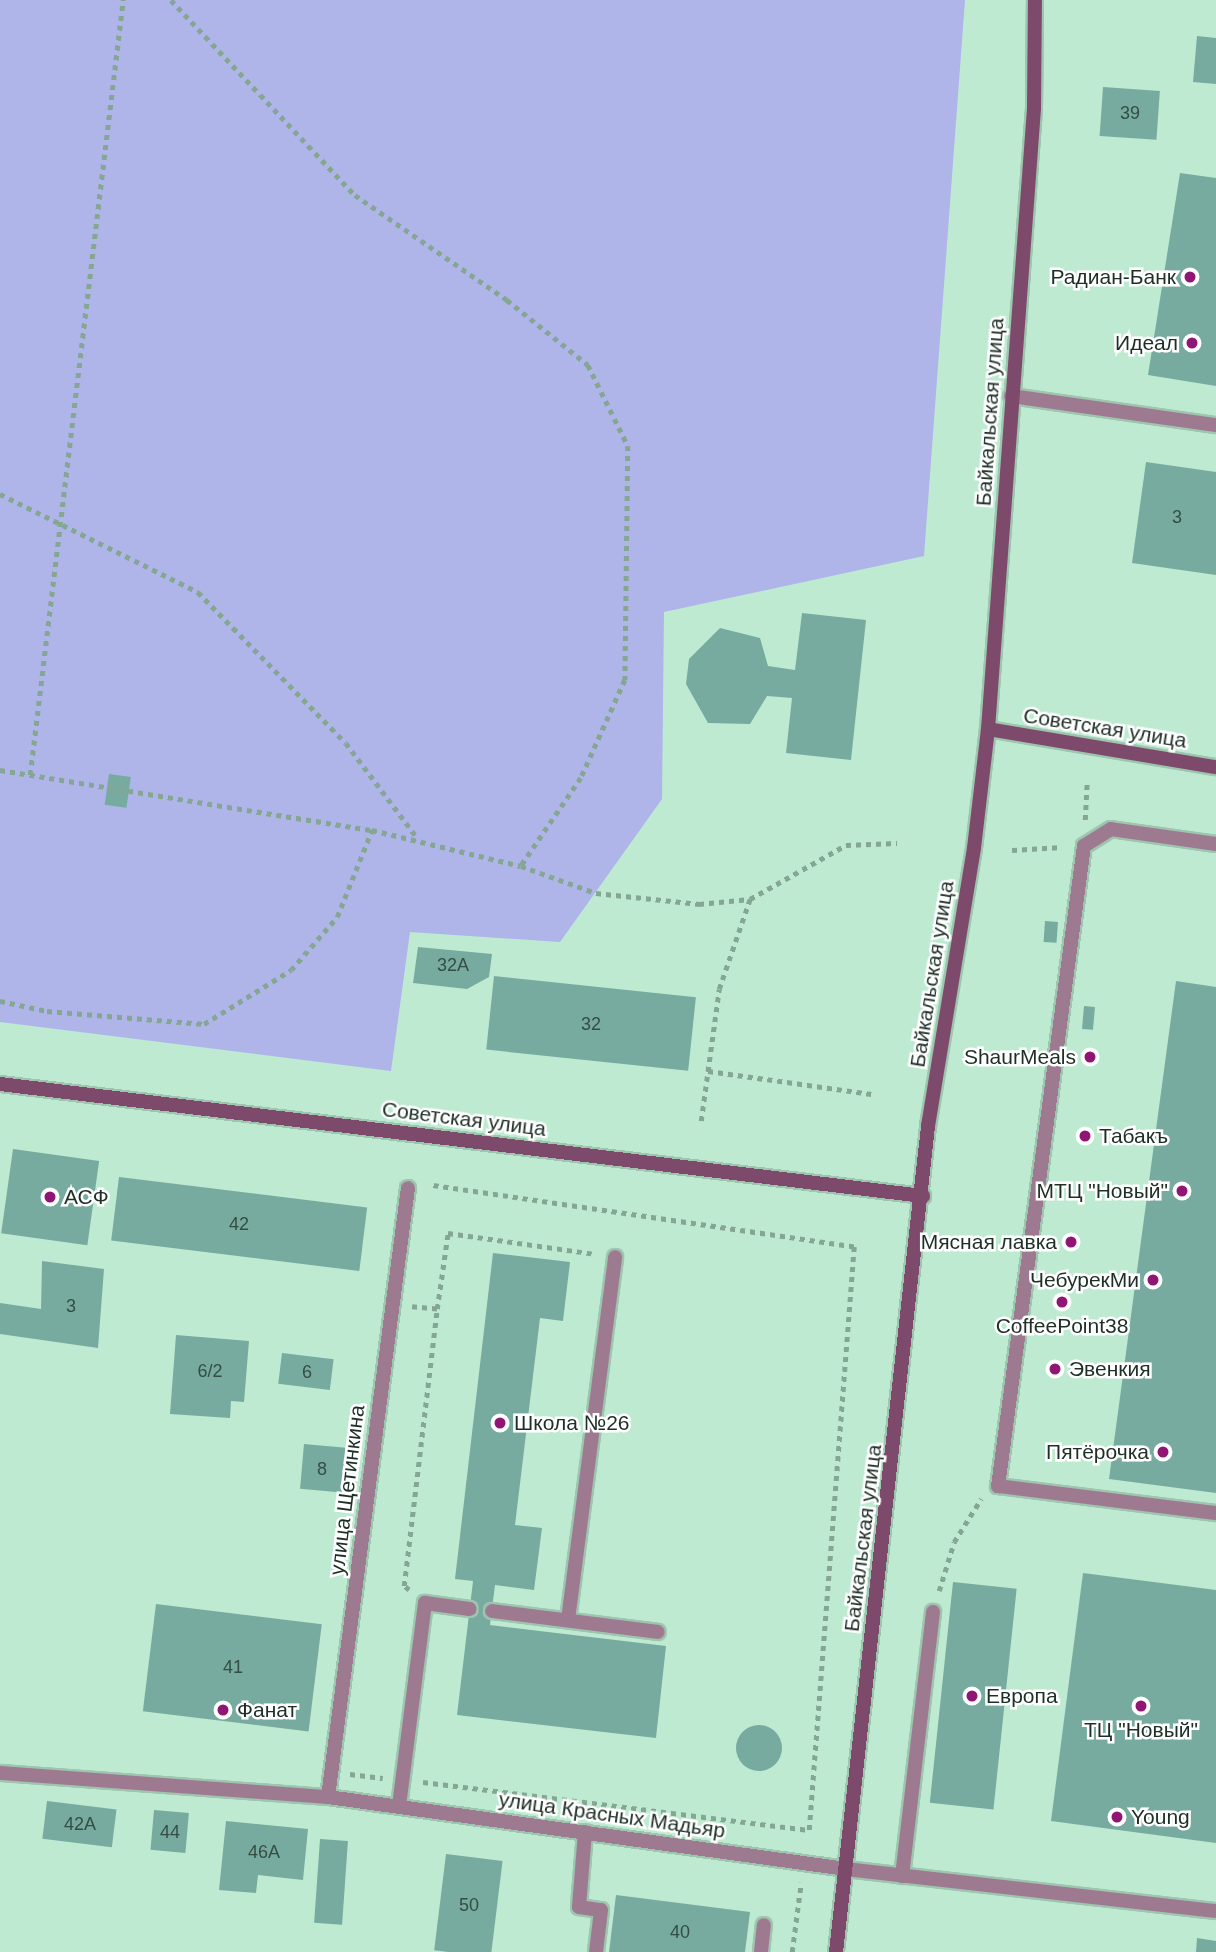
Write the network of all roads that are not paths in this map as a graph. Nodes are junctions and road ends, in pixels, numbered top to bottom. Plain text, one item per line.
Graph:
1 (1035, 0) edge
2 (1012, 396) junction
3 (1216, 425) edge
4 (988, 729) junction
5 (1216, 767) edge
6 (1216, 844) edge
7 (0, 1084) edge
8 (408, 1188) dead end
9 (923, 1196) junction
10 (615, 1257) road end
11 (1216, 1513) edge
12 (470, 1609) dead end
13 (492, 1611) dead end
14 (933, 1612) road end
15 (568, 1620) junction
16 (658, 1632) dead end
17 (0, 1773) edge
18 (328, 1797) junction
19 (399, 1806) junction
20 (585, 1832) junction
21 (846, 1869) junction
22 (902, 1876) junction
23 (1216, 1911) edge
24 (764, 1925) dead end
25 (596, 1952) edge
26 (761, 1952) edge
27 (836, 1952) edge

1 - 2 main road, Байкальская улица
2 - 3 street
2 - 4 main road, Байкальская улица
4 - 5 main road, Советская улица
4 - 9 main road, Байкальская улица
6 - 11 street
7 - 9 main road, Советская улица
8 - 18 street, улица Щетинкина
9 - 21 main road, Байкальская улица
10 - 15 street
12 - 19 street
13 - 15 street
14 - 22 street
15 - 16 street
17 - 18 street, улица Красных Мадьяр
18 - 19 street, улица Красных Мадьяр
19 - 20 street, улица Красных Мадьяр
20 - 21 street, улица Красных Мадьяр
20 - 25 street
21 - 22 street, улица Красных Мадьяр
21 - 27 main road, Байкальская улица
22 - 23 street, улица Красных Мадьяр
24 - 26 street

